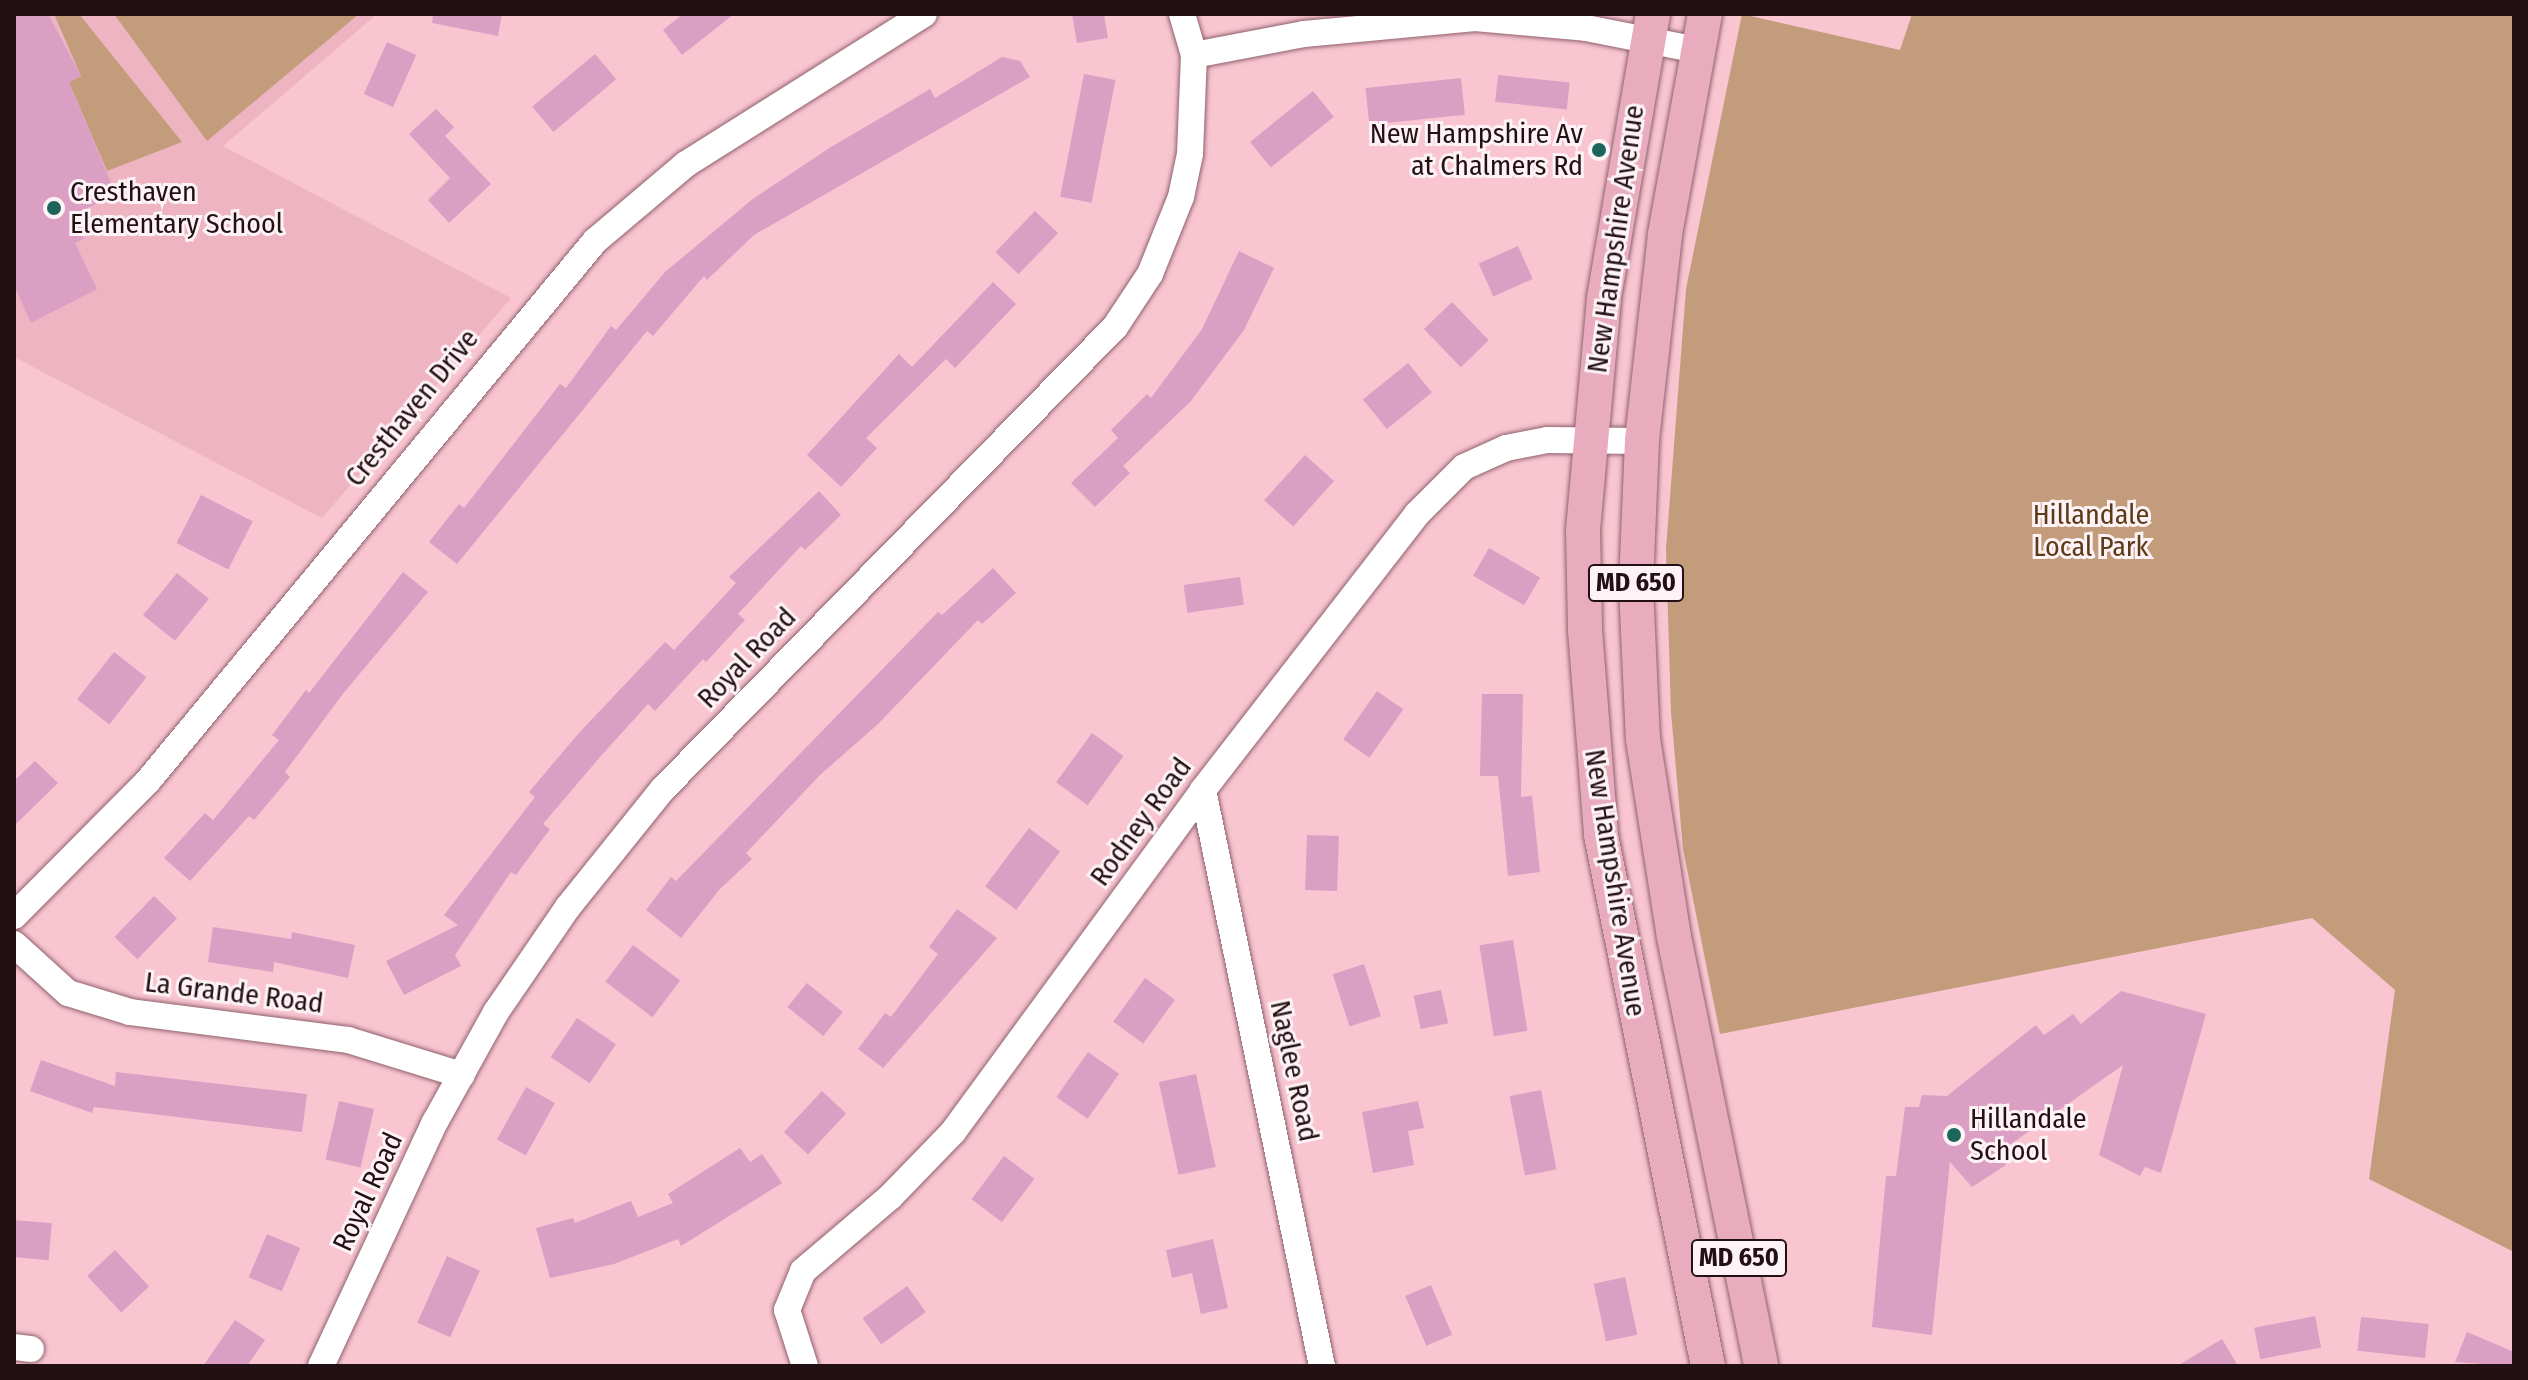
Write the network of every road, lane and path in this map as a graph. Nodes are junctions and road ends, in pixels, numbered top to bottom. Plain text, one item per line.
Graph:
1 (924, 14) edge
2 (1182, 14) edge
3 (1705, 14) edge
4 (1651, 27) edge
5 (1698, 50) junction
6 (1194, 55) junction
7 (1589, 439) junction
8 (1642, 441) junction
9 (1203, 790) junction
10 (14, 916) edge
11 (14, 944) edge
12 (462, 1075) junction
13 (803, 1363) edge
14 (321, 1366) edge
15 (1322, 1366) edge
16 (1708, 1366) edge
17 (1761, 1366) edge

1 - 10 street, Cresthaven Drive
2 - 6 street, Royal Road
3 - 5 main road, New Hampshire Avenue / MD 650
4 - 5 street
4 - 6 street
4 - 7 main road, New Hampshire Avenue / MD 650
5 - 8 main road, New Hampshire Avenue / MD 650
6 - 12 street, Royal Road
7 - 8 street, Rodney Road
7 - 9 street, Rodney Road
7 - 16 main road, New Hampshire Avenue / MD 650
8 - 17 main road, New Hampshire Avenue / MD 650
9 - 13 street, Rodney Road
9 - 15 street, Naglee Road
11 - 12 street, La Grande Road
12 - 14 street, Royal Road

